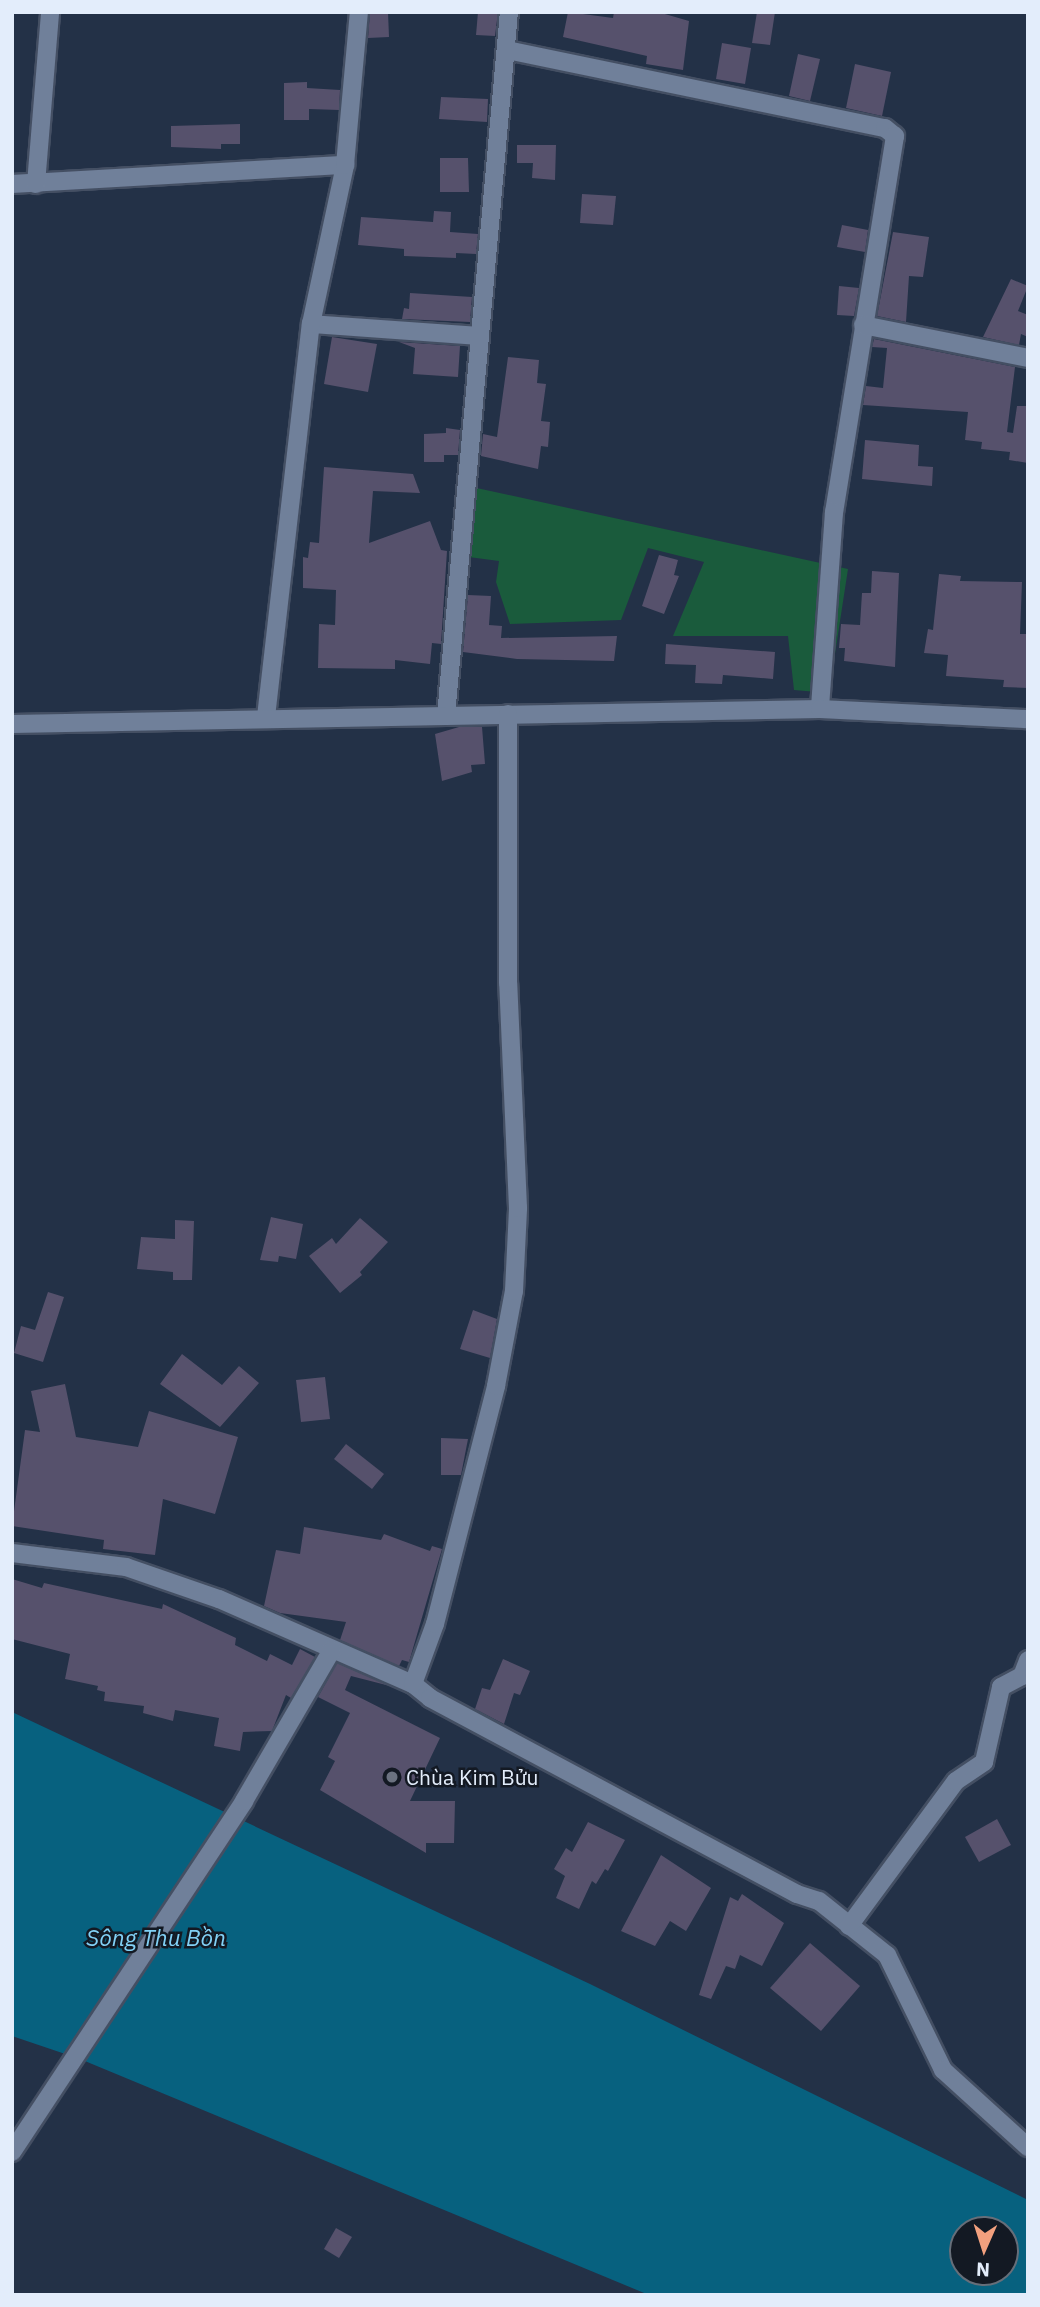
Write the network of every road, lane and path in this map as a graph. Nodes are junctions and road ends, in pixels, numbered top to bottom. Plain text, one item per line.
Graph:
1 (50, 12) edge
2 (359, 12) edge
3 (509, 12) edge
4 (507, 50) junction
5 (345, 165) junction
6 (12, 184) edge
7 (36, 184) junction
8 (311, 324) junction
9 (863, 325) junction
10 (478, 336) junction
11 (1028, 358) edge
12 (820, 709) junction
13 (509, 714) junction
14 (446, 716) junction
15 (266, 717) junction
16 (1028, 719) edge
17 (12, 724) edge
18 (12, 1553) edge
19 (332, 1650) junction
20 (1028, 1660) edge
21 (413, 1684) junction
22 (849, 1926) junction
23 (1028, 2147) edge
24 (12, 2152) edge

1 - 7 street
2 - 5 street
3 - 4 street
4 - 9 street
4 - 10 street
5 - 7 street
5 - 8 street
6 - 7 street
8 - 10 street
8 - 15 street
9 - 11 street
9 - 12 street
10 - 14 street
12 - 13 street
12 - 16 street
13 - 14 street
13 - 21 street
14 - 15 street
15 - 17 street
18 - 19 street
19 - 21 street
19 - 24 street
20 - 22 street
21 - 22 street
22 - 23 street

